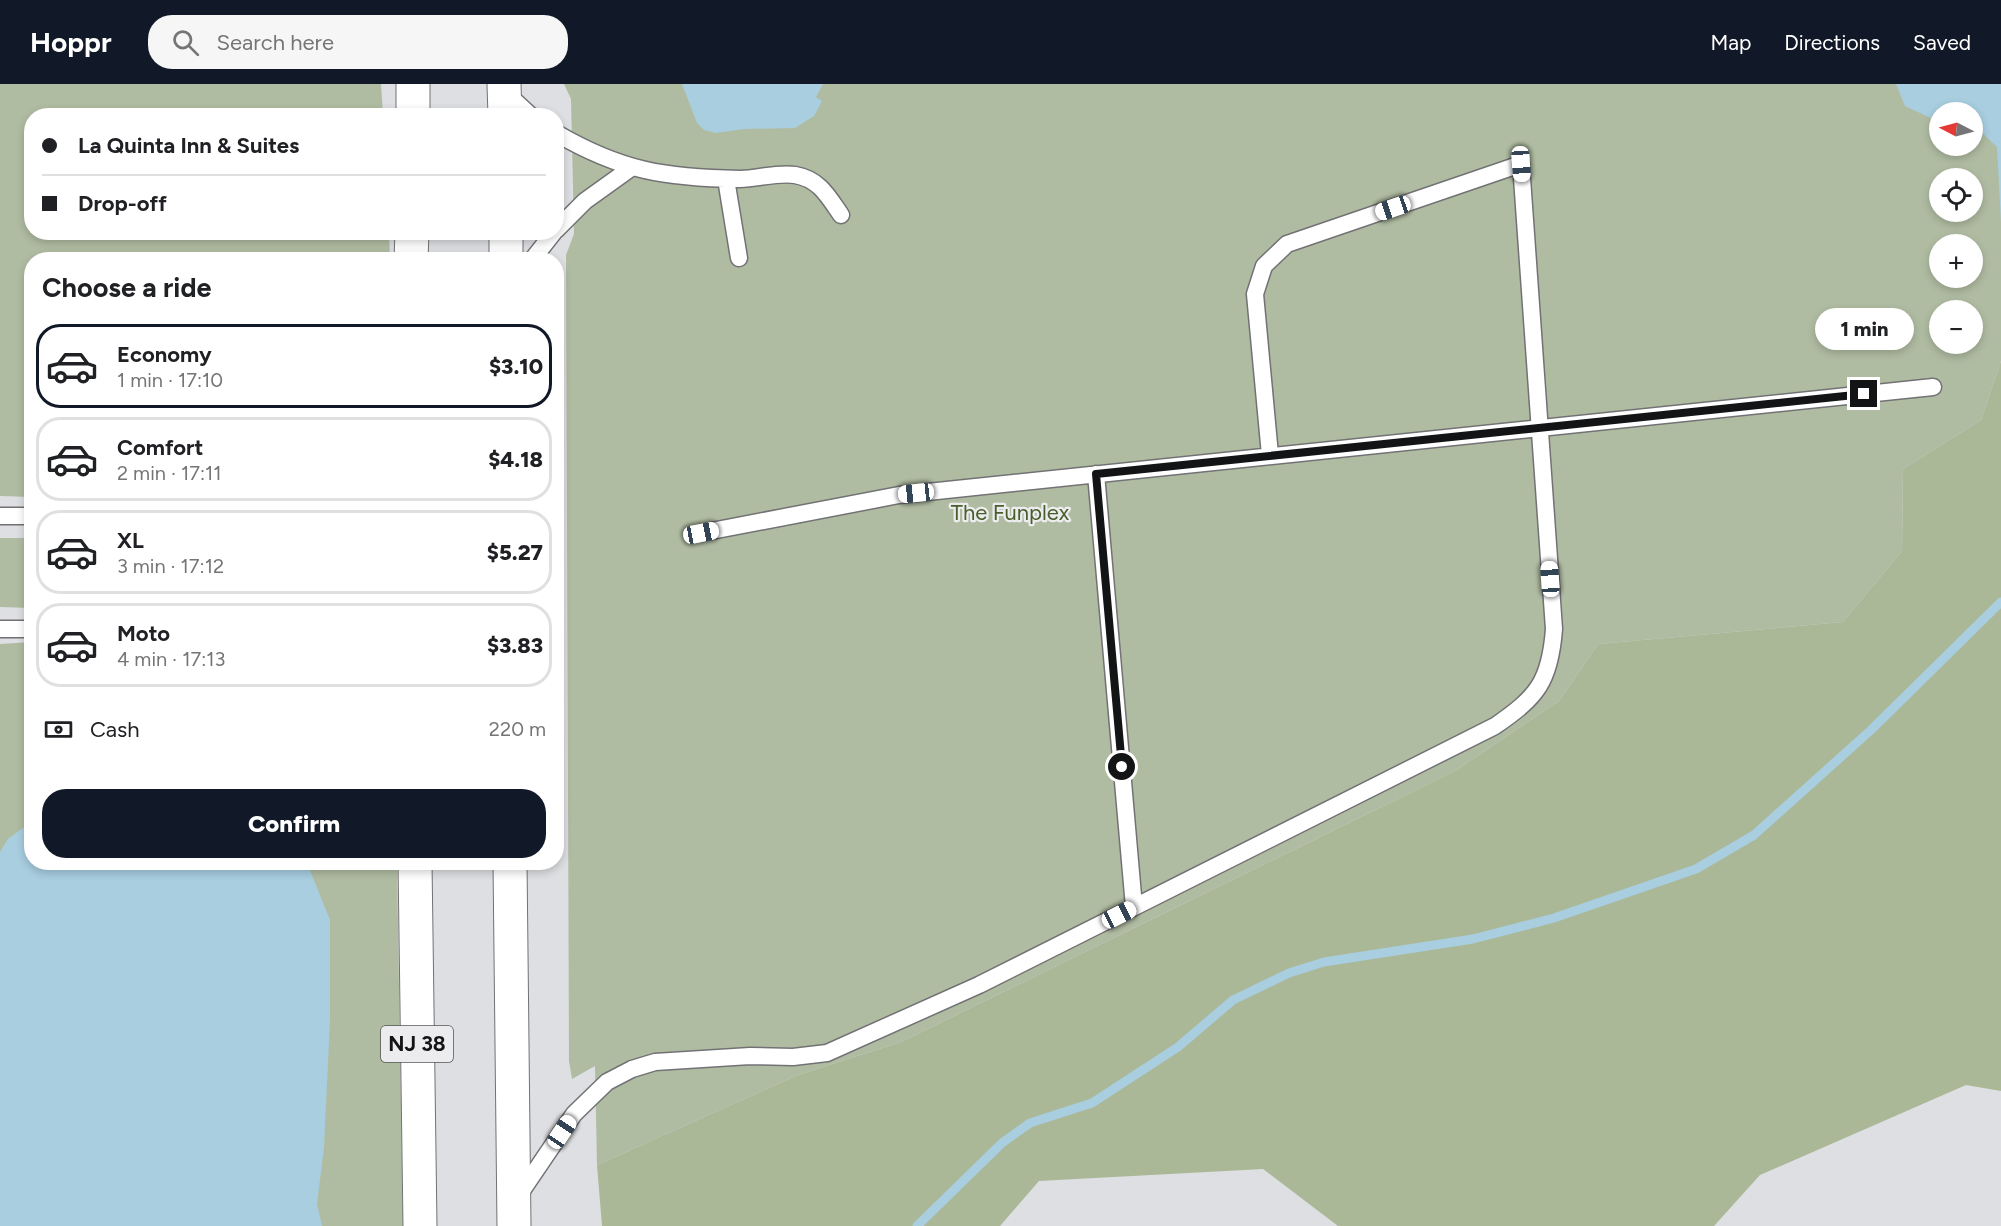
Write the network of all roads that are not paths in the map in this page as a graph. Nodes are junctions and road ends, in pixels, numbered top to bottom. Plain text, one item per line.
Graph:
1 (413, 84) edge
2 (504, 97) edge
3 (413, 108) edge
4 (520, 108) edge
5 (564, 138) edge
6 (631, 168) junction
7 (726, 179) junction
8 (841, 215) dead end
9 (564, 222) edge
10 (548, 240) edge
11 (538, 252) edge
12 (740, 258) dead end
13 (1933, 387) dead end
14 (1539, 427) junction
15 (1270, 455) junction
16 (1096, 474) junction
17 (0, 516) edge
18 (24, 516) edge
19 (701, 533) dead end
20 (0, 629) edge
21 (24, 629) edge
22 (414, 870) edge
23 (510, 870) edge
24 (1134, 907) junction
25 (514, 1215) edge
26 (420, 1226) edge

1 - 3 highway
2 - 4 lane
5 - 6 lane
6 - 7 lane
6 - 9 lane
7 - 8 lane
7 - 12 lane
10 - 11 lane
13 - 14 lane
14 - 15 lane
14 - 15 lane
14 - 24 lane
15 - 16 lane
16 - 19 lane
16 - 24 lane
17 - 18 lane
20 - 21 lane
22 - 26 highway, NJ 38
23 - 25 highway
24 - 25 lane

